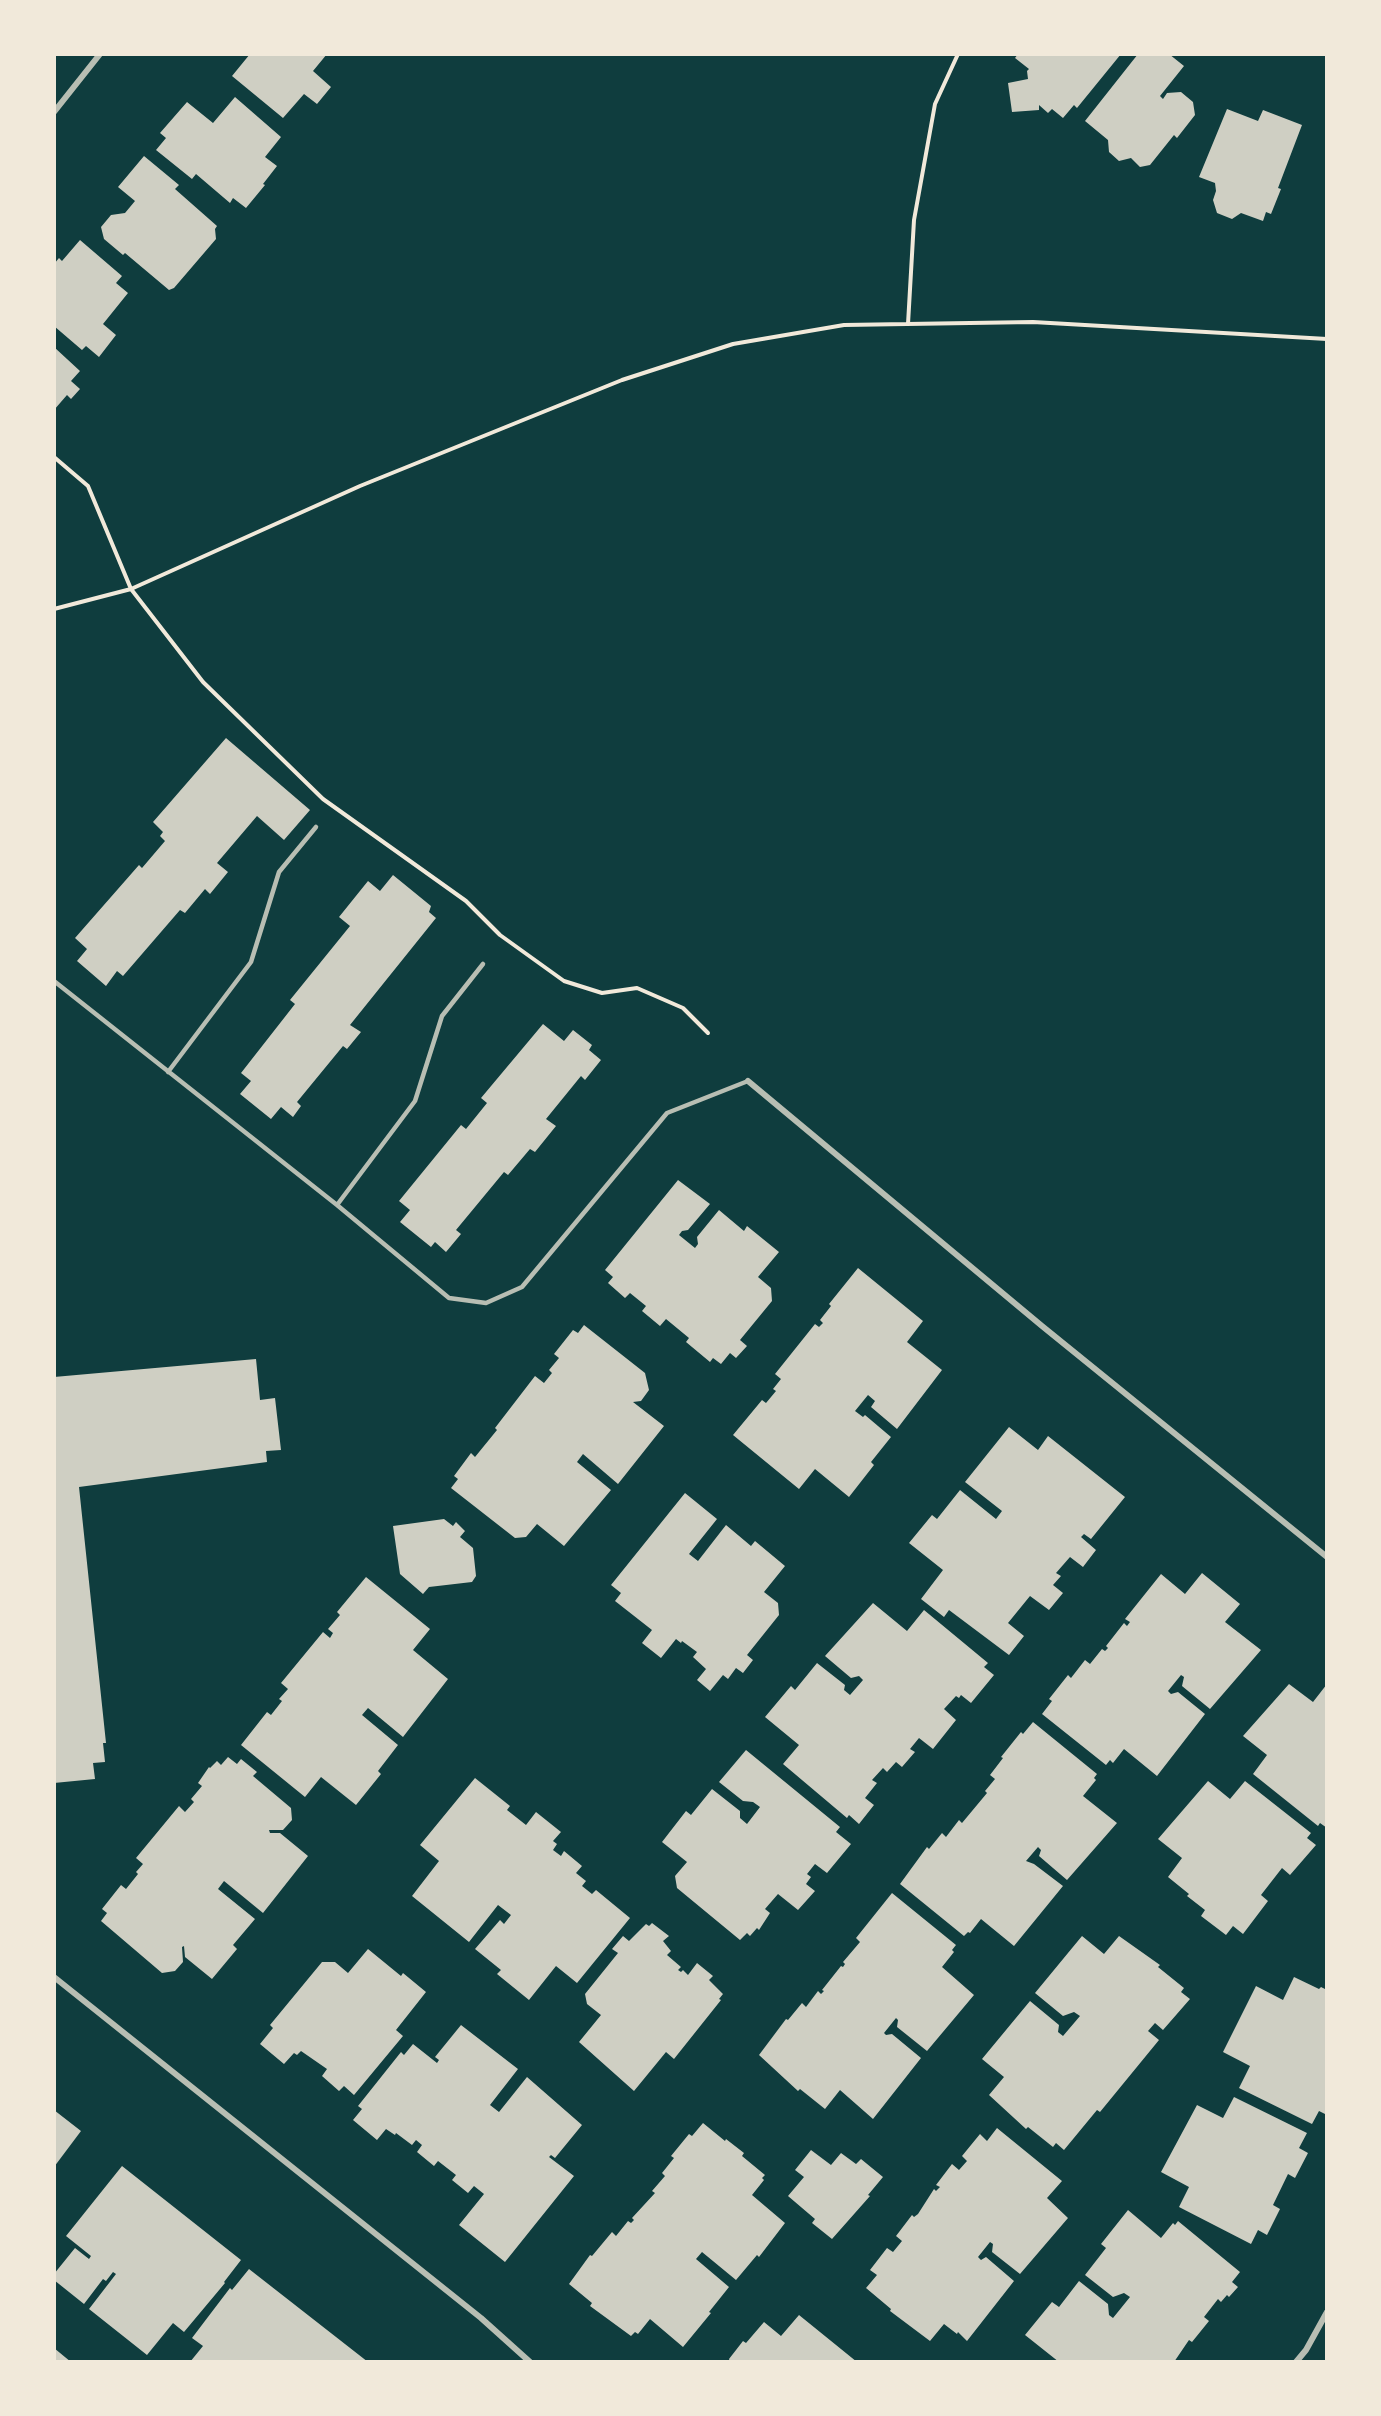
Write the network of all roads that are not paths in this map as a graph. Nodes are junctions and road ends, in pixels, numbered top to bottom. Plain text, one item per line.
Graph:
1 (100, 54) edge
2 (54, 112) edge
3 (316, 827) dead end
4 (483, 964) dead end
5 (54, 981) edge
6 (168, 1072) junction
7 (748, 1081) joint
8 (337, 1205) junction
9 (1327, 1557) edge
10 (54, 1977) edge
11 (1327, 2312) edge
12 (530, 2362) edge
13 (1296, 2362) edge

1 - 2 street
3 - 6 lane
4 - 8 lane
5 - 6 lane
6 - 8 lane
7 - 8 lane
7 - 9 street
10 - 12 street
11 - 13 street

